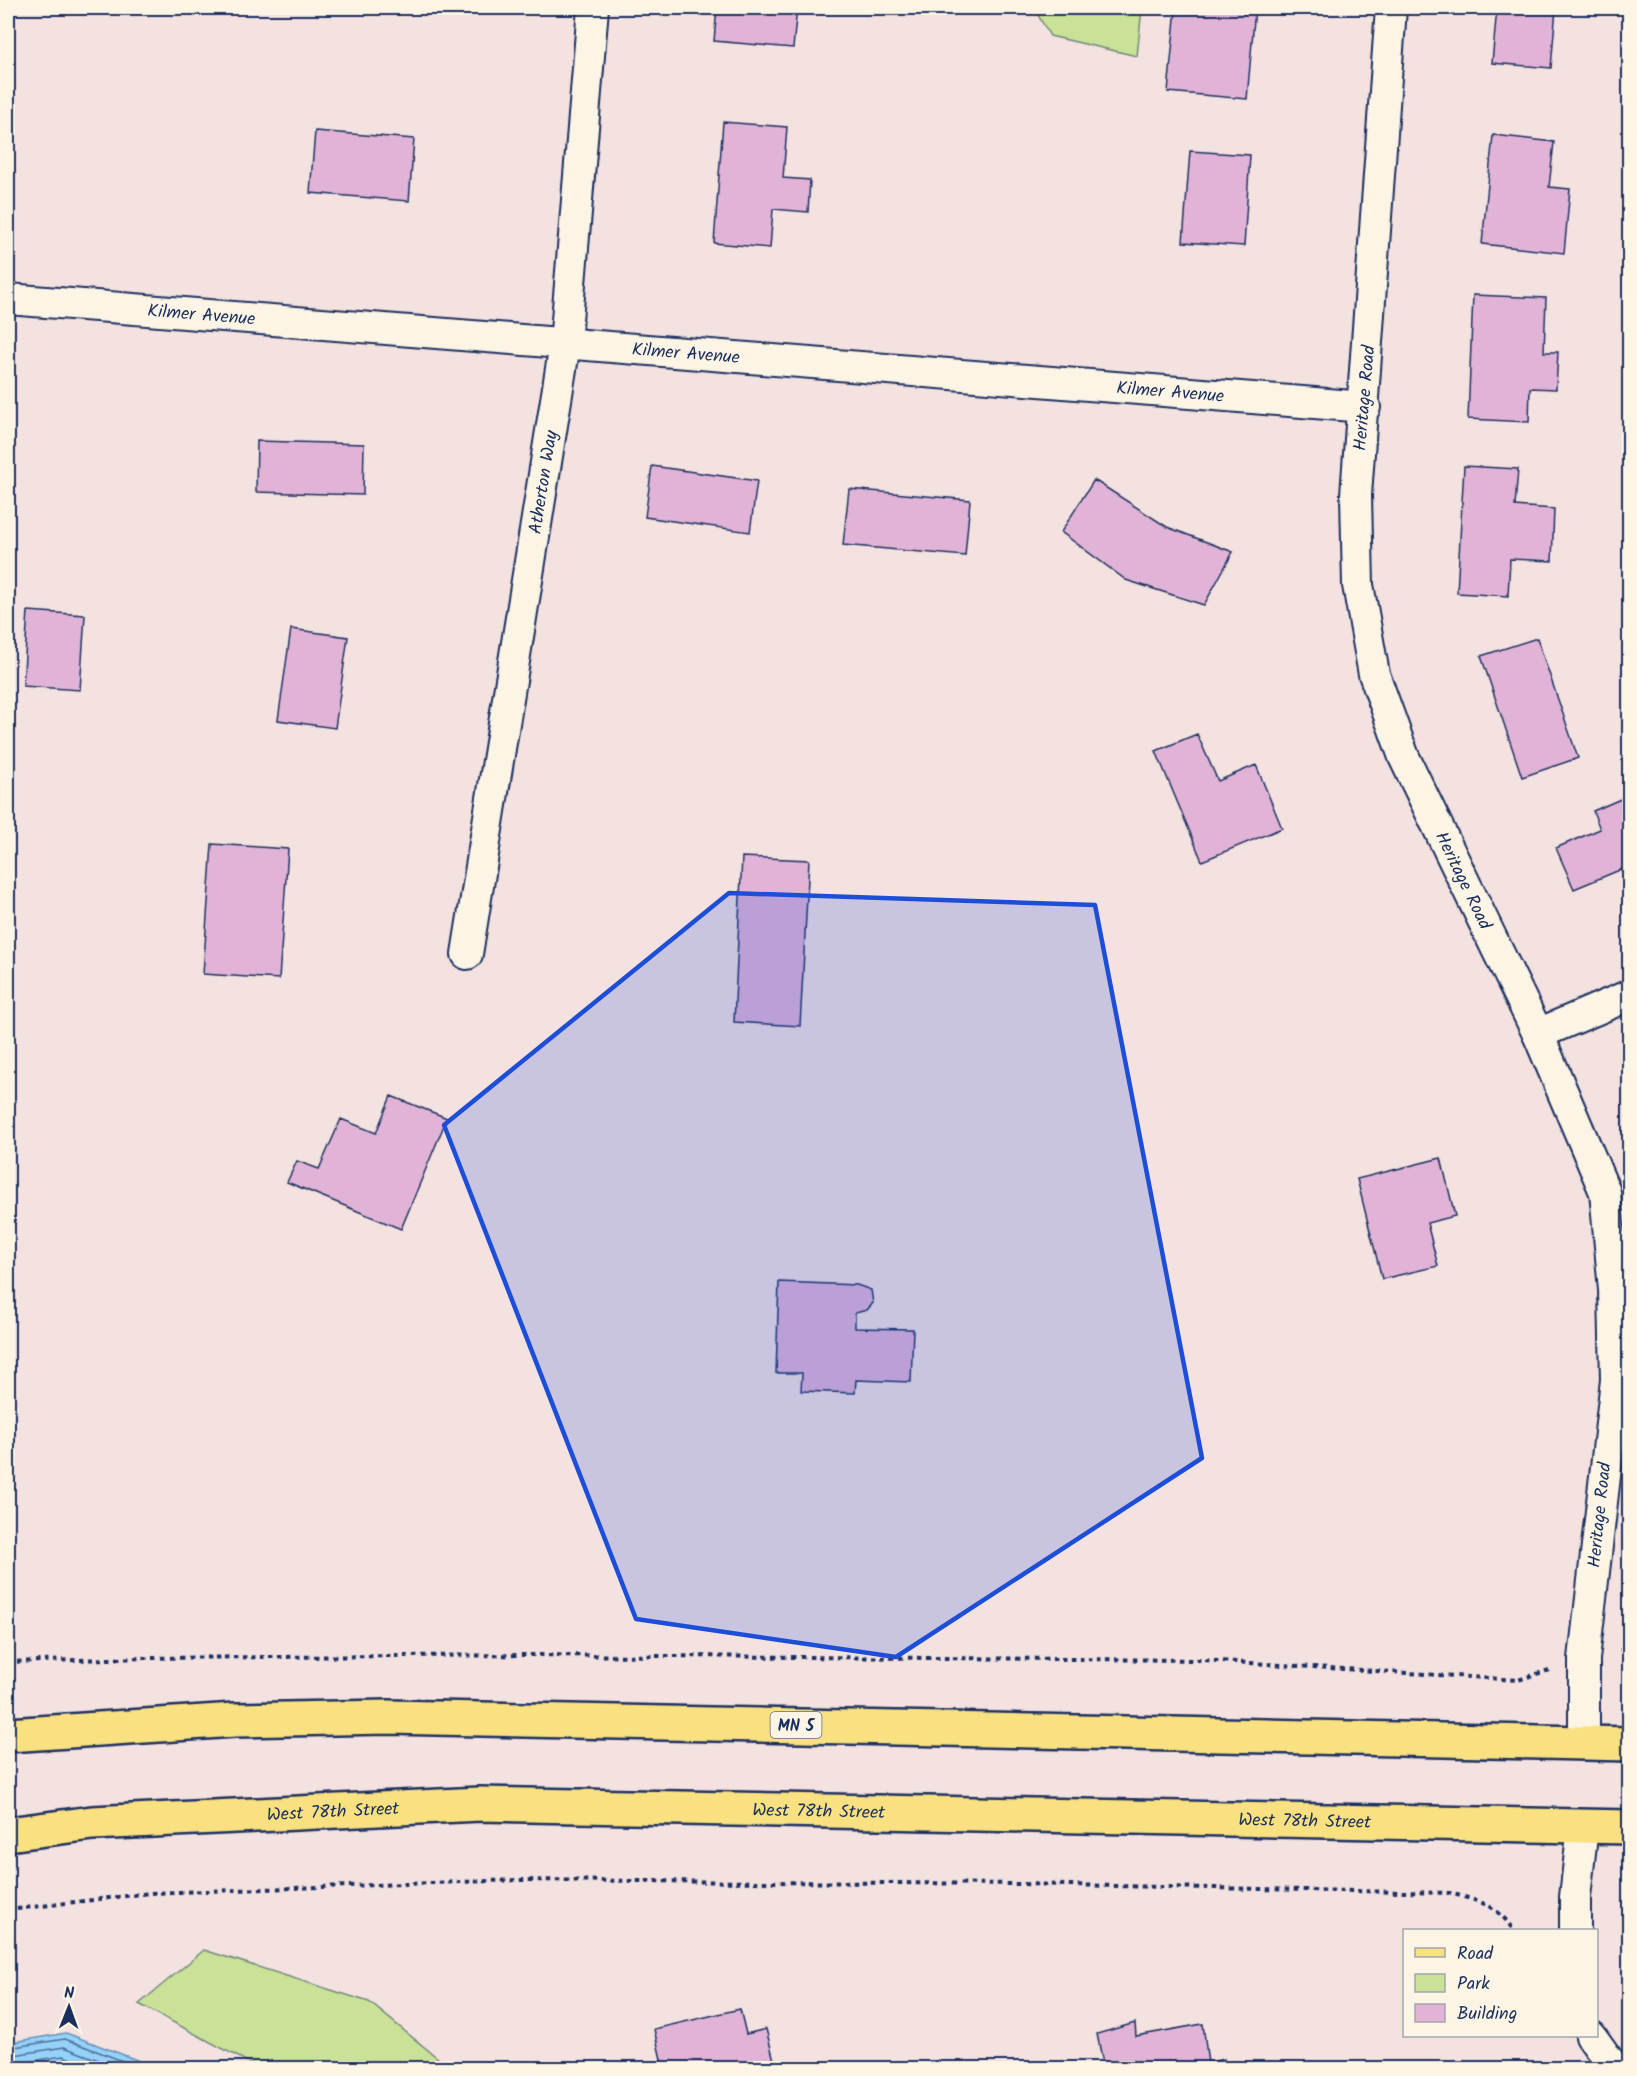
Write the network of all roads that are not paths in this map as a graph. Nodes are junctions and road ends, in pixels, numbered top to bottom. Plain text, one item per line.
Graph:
1 (593, 8) edge
2 (1391, 8) edge
3 (8, 299) edge
4 (565, 344) junction
5 (1365, 407) junction
6 (467, 954) dead end
7 (1629, 995) edge
8 (1539, 1034) junction
9 (8, 1735) edge
10 (1584, 1743) junction
11 (1629, 1744) edge
12 (1583, 1826) junction
13 (1629, 1827) edge
14 (8, 1834) edge
15 (1575, 1929) edge
16 (1592, 2037) edge
17 (1614, 2068) edge

1 - 4 street, Atherton Way
2 - 5 street, Heritage Road
3 - 4 street, Kilmer Avenue
4 - 5 street, Kilmer Avenue
4 - 6 street, Atherton Way
5 - 8 street, Heritage Road
7 - 8 street
8 - 10 street, Heritage Road
9 - 10 main road, MN 5
10 - 11 main road, MN 5
12 - 13 main road, West 78th Street
12 - 14 main road, West 78th Street
12 - 15 street
16 - 17 street

